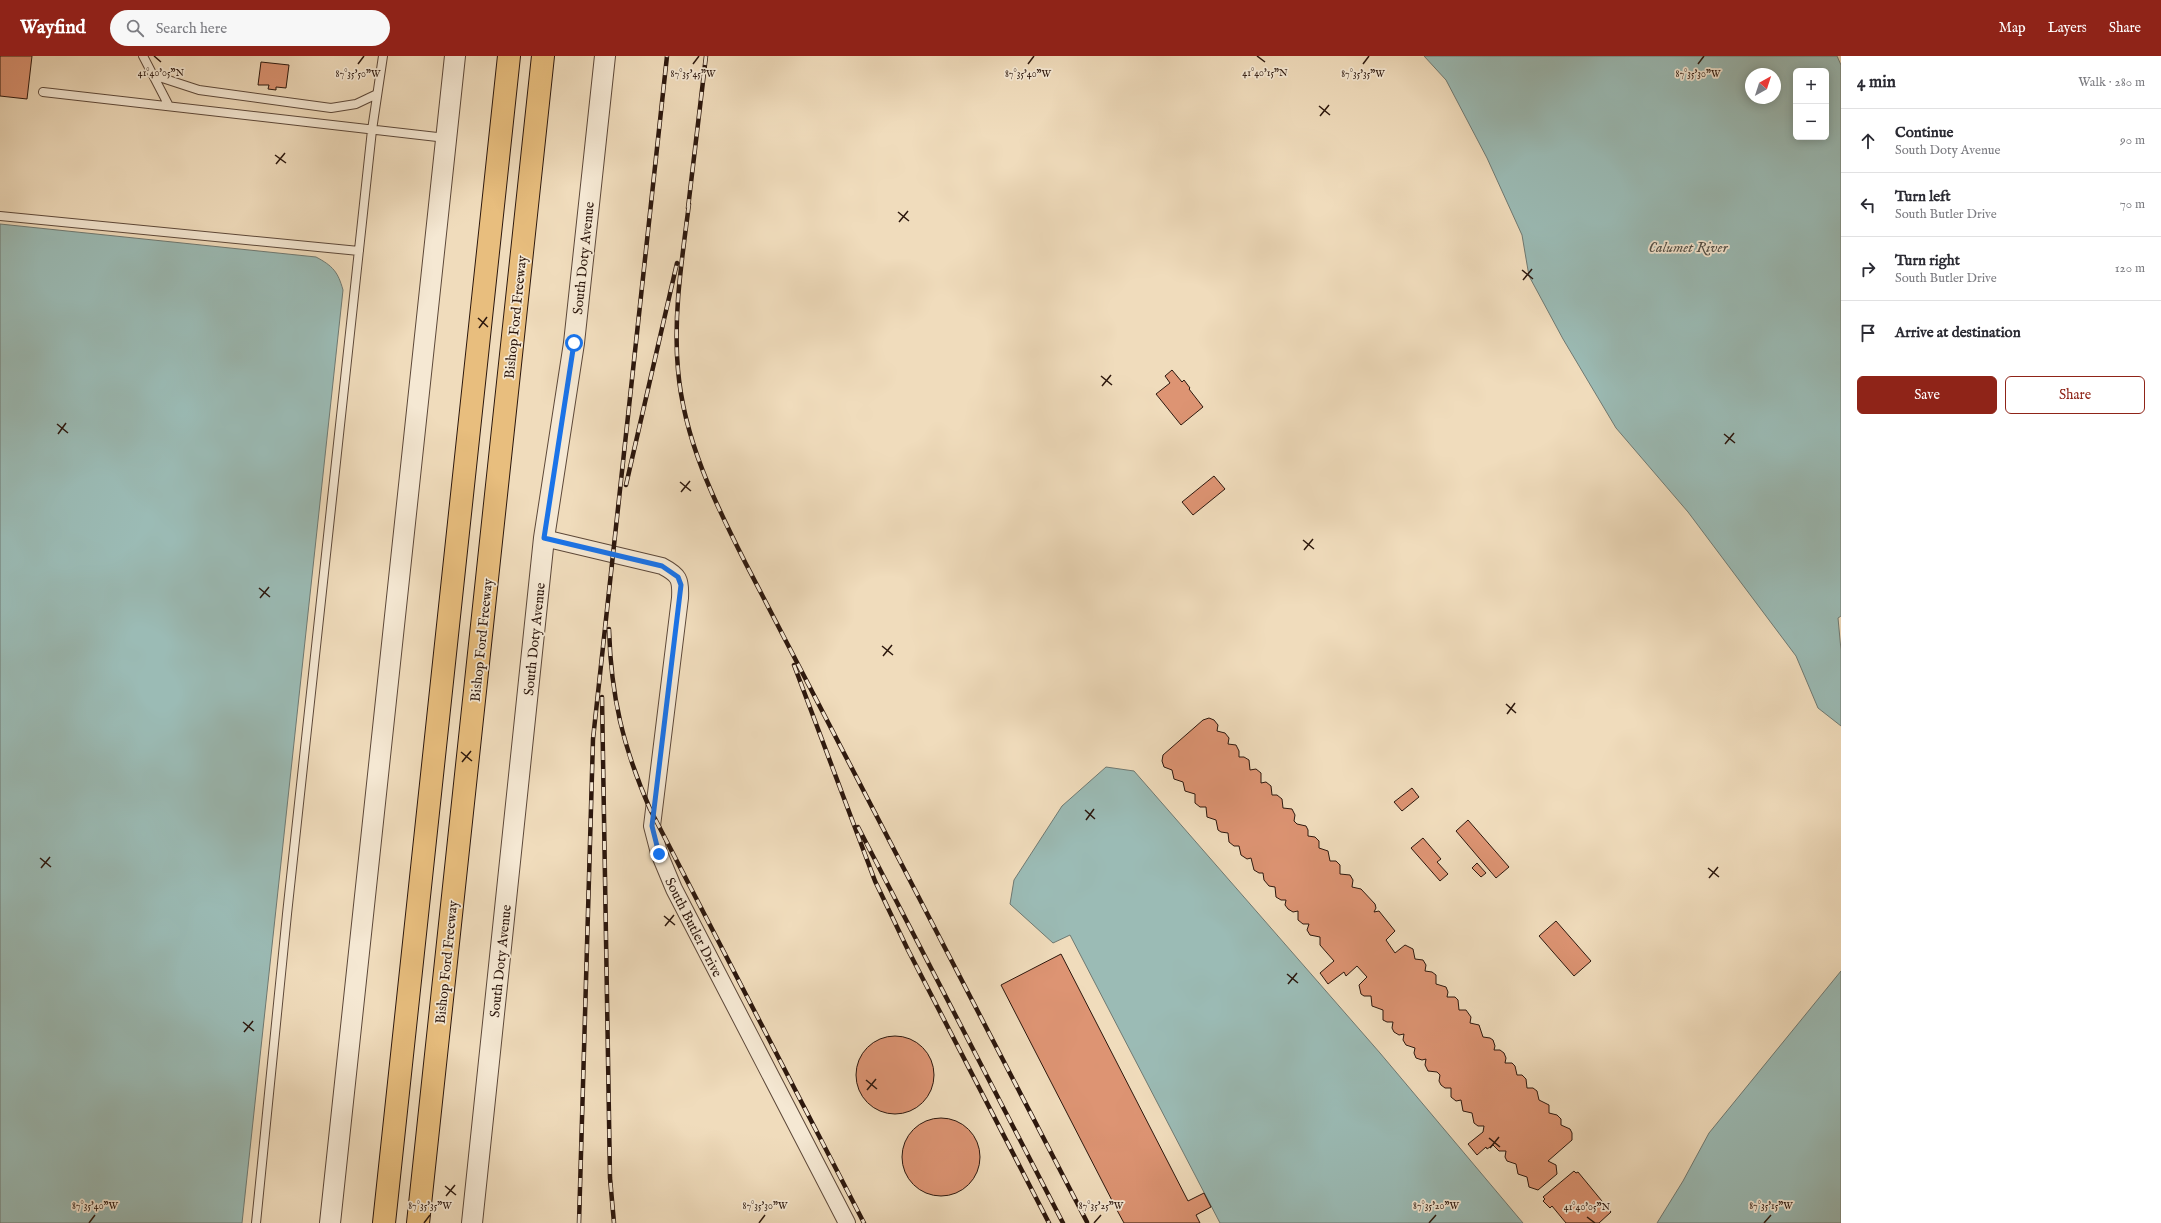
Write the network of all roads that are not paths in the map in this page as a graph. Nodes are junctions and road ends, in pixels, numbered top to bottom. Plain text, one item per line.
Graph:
1 (143, 56) edge
2 (382, 56) edge
3 (455, 56) edge
4 (509, 56) edge
5 (543, 56) edge
6 (605, 56) edge
7 (152, 75) junction
8 (43, 92) dead end
9 (377, 94) junction
10 (169, 106) junction
11 (372, 130) junction
12 (446, 138) junction
13 (0, 216) edge
14 (359, 251) junction
15 (544, 538) junction
16 (256, 1223) edge
17 (330, 1223) edge
18 (384, 1223) edge
19 (418, 1223) edge
20 (472, 1223) edge
21 (847, 1223) edge

1 - 7 lane
2 - 9 lane
3 - 12 street
4 - 18 highway
5 - 19 highway, Bishop Ford Freeway
6 - 15 street, South Doty Avenue
7 - 9 lane
7 - 10 lane
8 - 10 lane
9 - 11 lane
10 - 11 lane
11 - 12 lane
11 - 14 lane
12 - 17 street
13 - 14 lane
14 - 16 lane
15 - 20 street, South Doty Avenue
15 - 21 street, South Butler Drive

